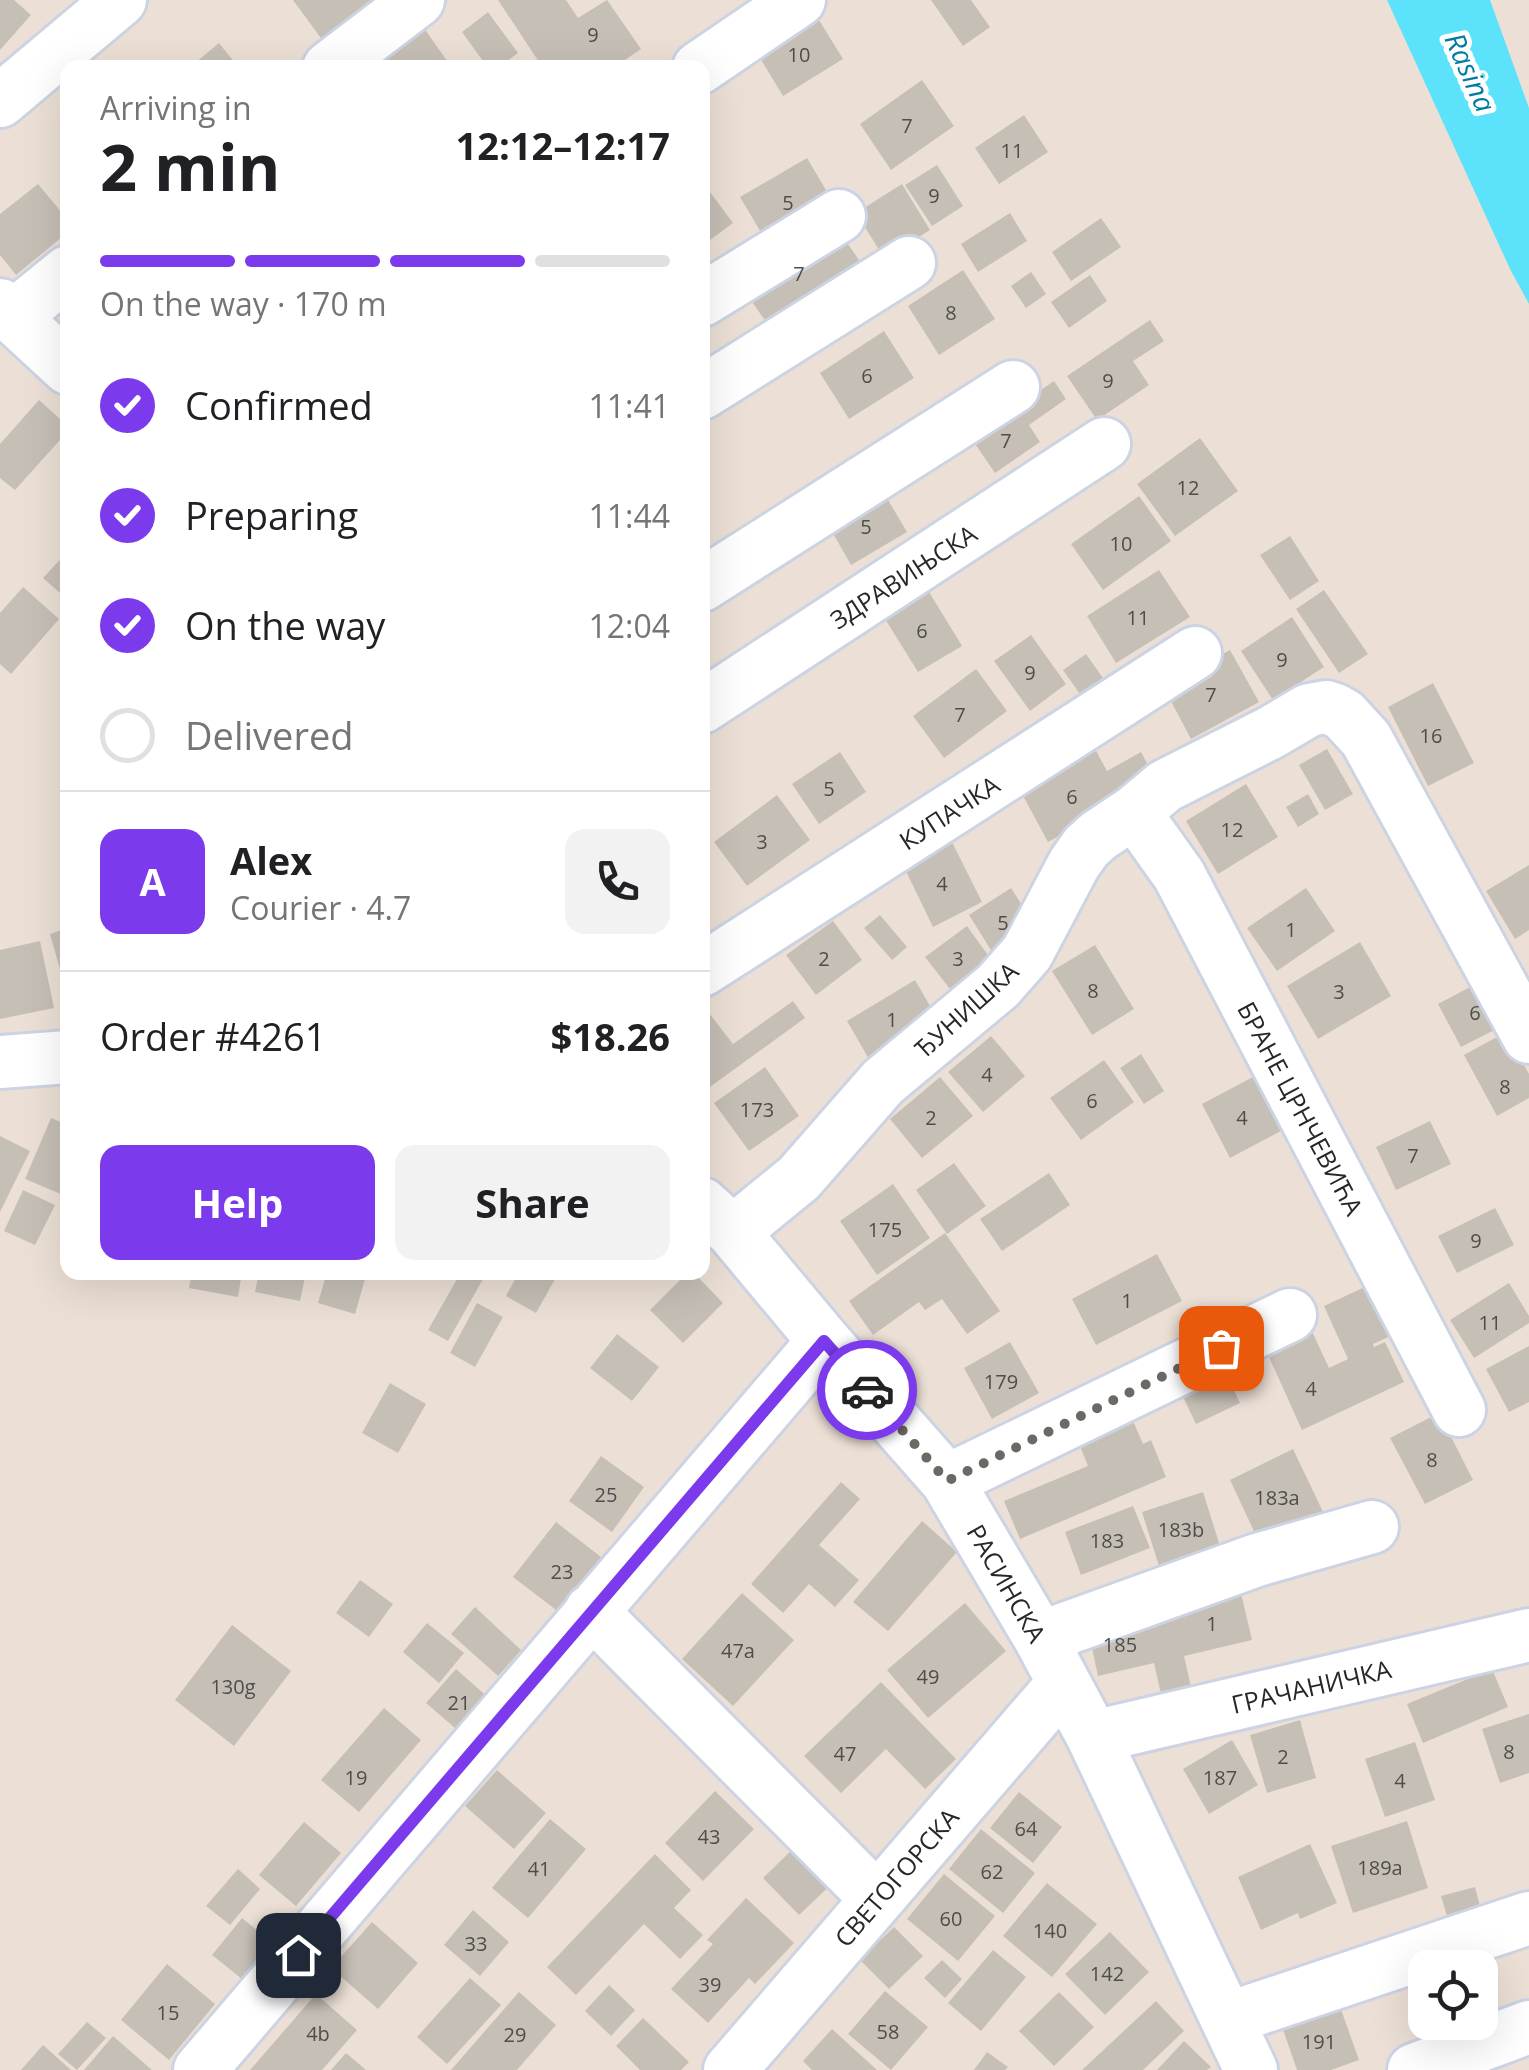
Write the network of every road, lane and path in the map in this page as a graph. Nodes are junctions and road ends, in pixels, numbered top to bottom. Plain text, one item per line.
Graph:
1 (120, 0) edge
2 (418, 0) edge
3 (799, 0) edge
4 (339, 60) edge
5 (710, 60) edge
6 (0, 100) edge
7 (839, 216) dead end
8 (909, 264) dead end
9 (60, 277) edge
10 (710, 295) edge
11 (7, 310) edge
12 (60, 360) edge
13 (710, 388) edge
14 (1013, 388) dead end
15 (1104, 444) dead end
16 (710, 580) edge
17 (1195, 653) dead end
18 (710, 702) edge
19 (1134, 812) junction
20 (710, 965) edge
21 (1529, 1037) edge
22 (60, 1058) edge
23 (0, 1062) edge
24 (718, 1218) edge
25 (1290, 1315) dead end
26 (824, 1341) junction
27 (1459, 1410) dead end
28 (947, 1481) junction
29 (1372, 1527) dead end
30 (591, 1612) junction
31 (1529, 1634) edge
32 (1051, 1661) junction
33 (1092, 1737) junction
34 (876, 1900) junction
35 (1529, 1918) edge
36 (1227, 2019) junction
37 (1529, 2026) edge
38 (200, 2070) edge
39 (730, 2070) edge
40 (1251, 2070) edge
41 (1414, 2070) edge

1 - 6 street
2 - 4 street
3 - 5 street
7 - 10 street
8 - 13 street
9 - 11 street
11 - 12 street
14 - 16 street
15 - 18 street, ЗДРАВИЊСКА
17 - 20 street, КУПАЧКА
19 - 21 street, ЂУНИШКА
19 - 24 street, ЂУНИШКА
19 - 27 street, БРАНЕ ЦРНЧЕВИЋА
22 - 23 street
24 - 26 street, РАСИНСКА
25 - 28 street
26 - 28 street, РАСИНСКА
26 - 30 street
28 - 32 street, РАСИНСКА
29 - 32 street
30 - 34 street
30 - 38 street
31 - 33 street, ГРАЧАНИЧКА
32 - 33 street, РАСИНСКА
32 - 34 street, СВЕТОГОРСКА
33 - 36 street, РАСИНСКА
34 - 39 street, СВЕТОГОРСКА
35 - 36 street
36 - 40 street, РАСИНСКА
37 - 41 street

